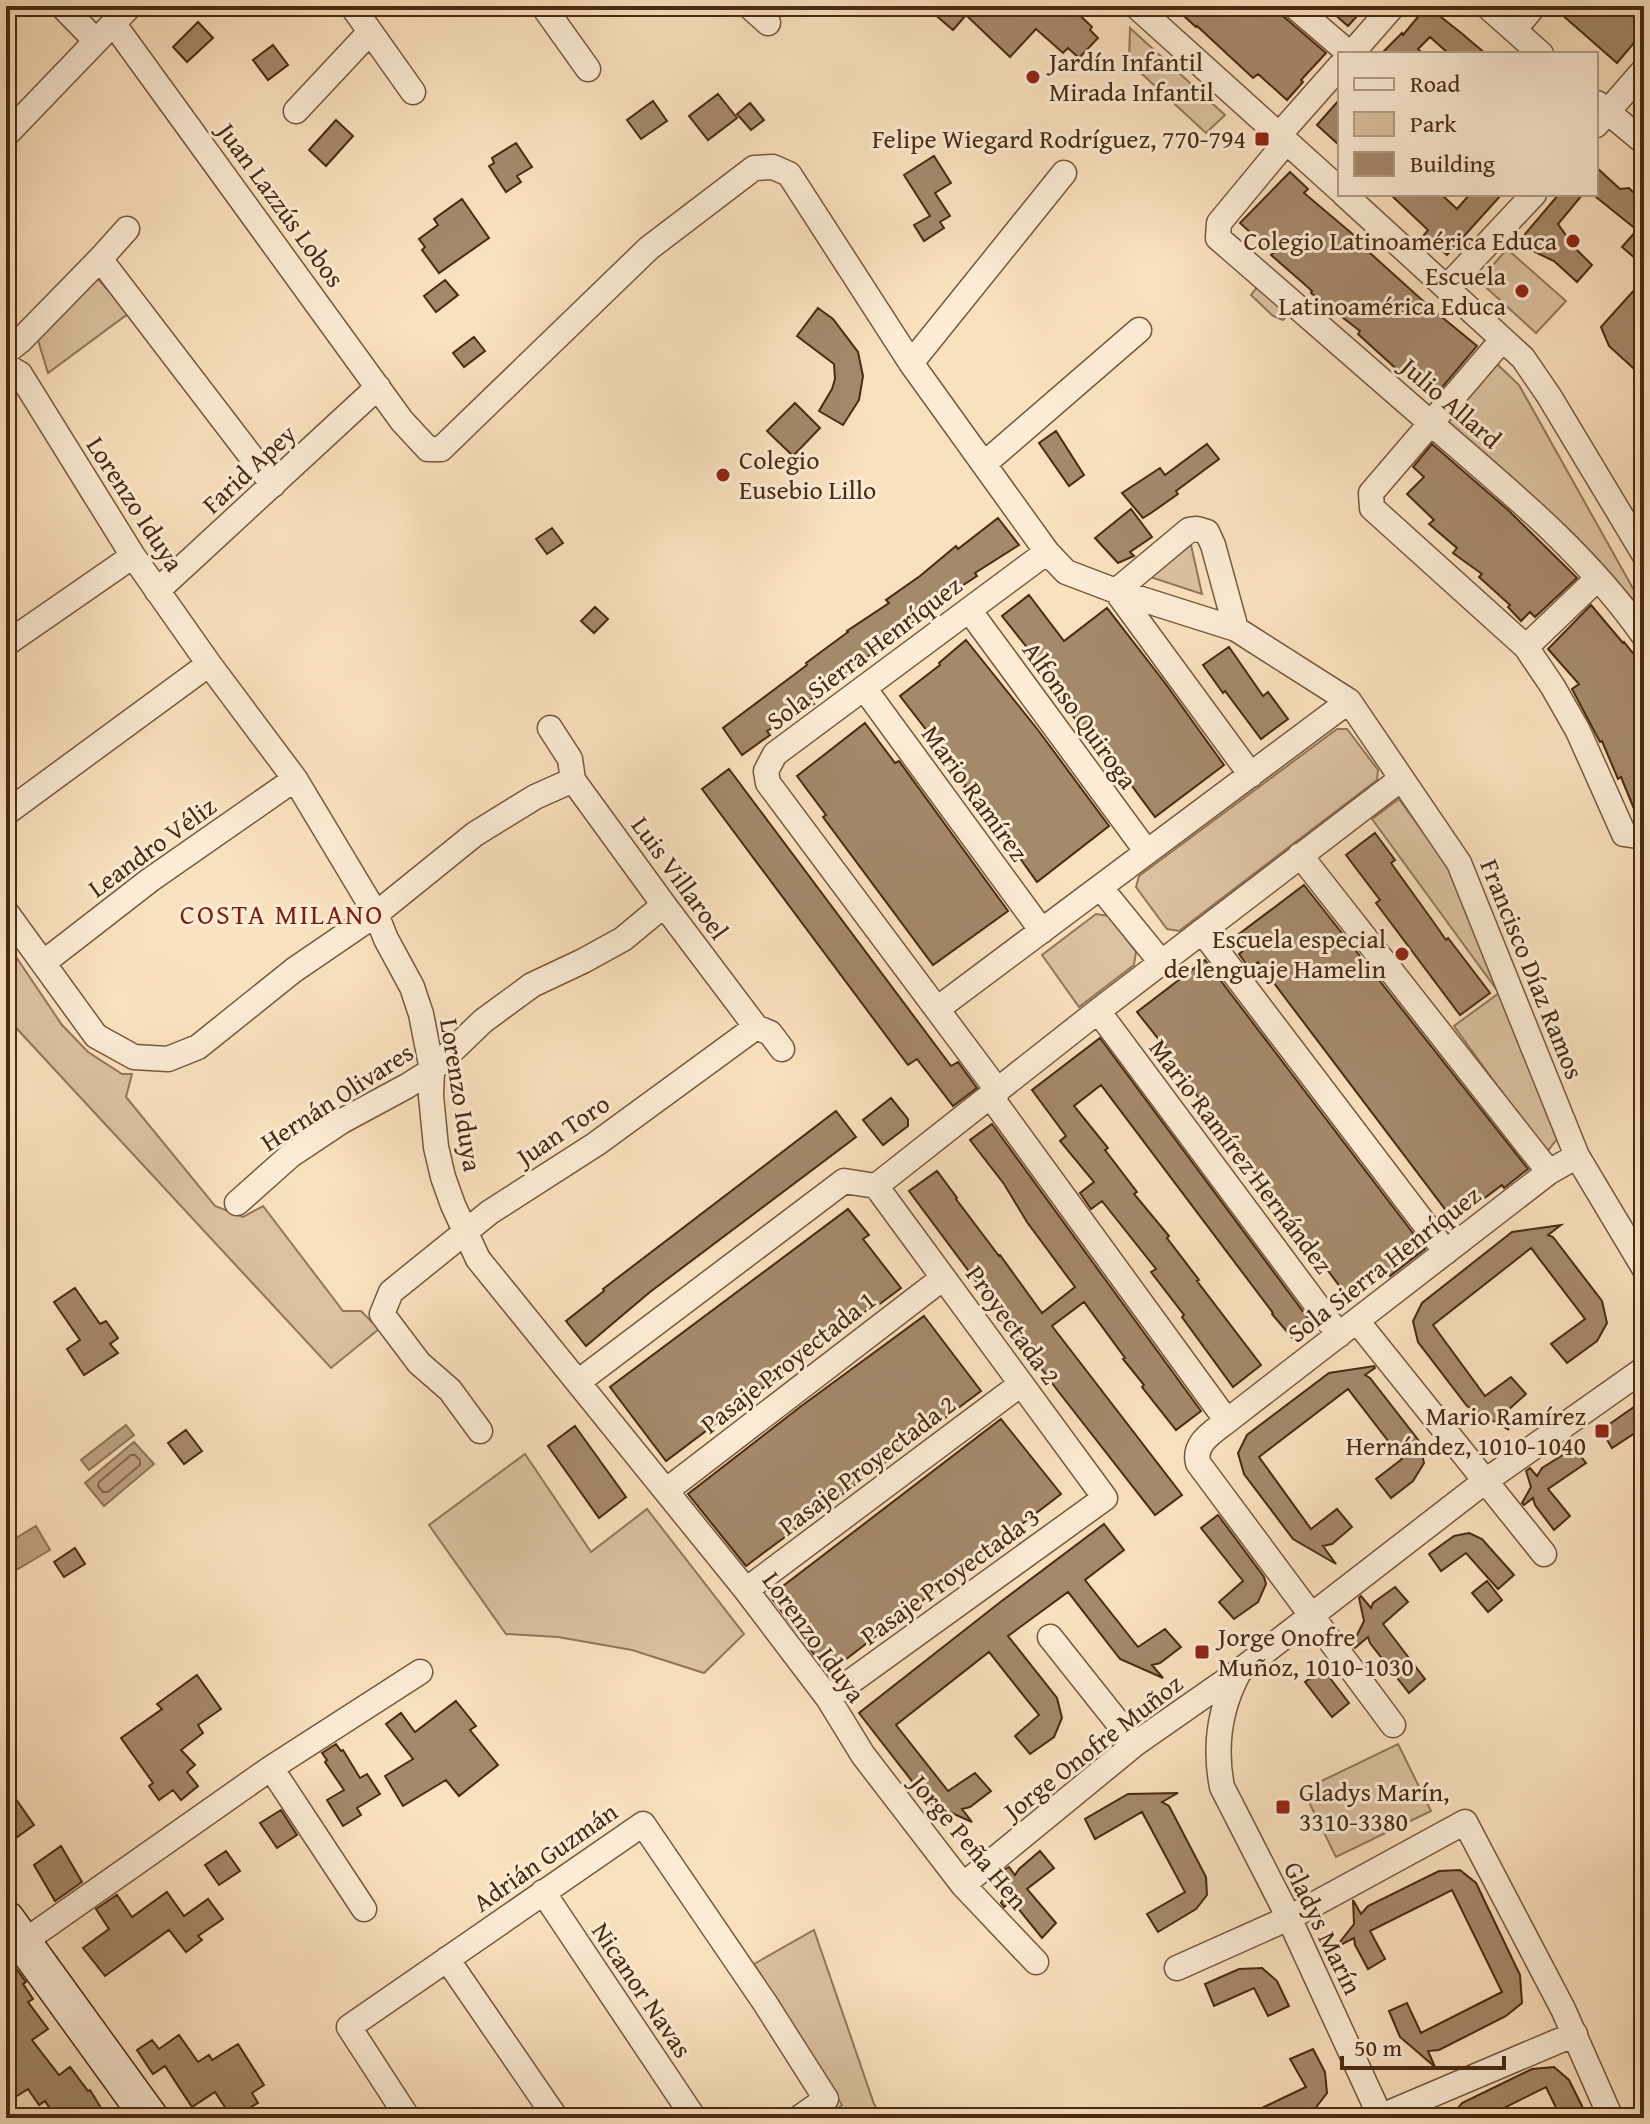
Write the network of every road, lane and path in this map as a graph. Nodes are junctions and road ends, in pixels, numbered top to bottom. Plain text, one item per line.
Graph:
1 (62, 6) edge
2 (352, 6) edge
3 (543, 6) edge
4 (749, 6) edge
5 (1136, 6) edge
6 (1294, 6) edge
7 (1393, 6) edge
8 (1487, 6) edge
9 (1534, 6) edge
10 (122, 14) edge
11 (768, 23) dead end
12 (1514, 30) junction
13 (370, 32) junction
14 (96, 41) junction
15 (1348, 52) edge
16 (1352, 52) edge
17 (1539, 52) edge
18 (1338, 68) edge
19 (588, 69) dead end
20 (1644, 70) edge
21 (413, 92) dead end
22 (296, 111) dead end
23 (1600, 113) edge
24 (7, 130) edge
25 (1282, 138) junction
26 (1644, 142) edge
27 (1064, 173) dead end
28 (1338, 188) edge
29 (1346, 196) edge
30 (1521, 198) edge
31 (127, 229) dead end
32 (100, 259) junction
33 (1447, 287) junction
34 (1139, 330) dead end
35 (11, 340) edge
36 (1502, 340) junction
37 (911, 363) junction
38 (13, 370) edge
39 (378, 387) junction
40 (1430, 423) junction
41 (984, 464) junction
42 (273, 485) junction
43 (1047, 552) junction
44 (1644, 554) edge
45 (133, 556) junction
46 (1597, 579) junction
47 (157, 591) junction
48 (1116, 591) junction
49 (969, 610) junction
50 (1236, 629) junction
51 (1644, 636) edge
52 (8, 638) edge
53 (1526, 647) junction
54 (209, 664) junction
55 (864, 688) junction
56 (1349, 701) junction
57 (550, 728) dead end
58 (1251, 775) junction
59 (295, 779) junction
60 (1401, 779) junction
61 (573, 780) junction
62 (6, 813) edge
63 (1644, 837) edge
64 (1147, 852) junction
65 (1300, 855) junction
66 (1100, 887) junction
67 (664, 905) junction
68 (6, 912) edge
69 (376, 914) junction
70 (1042, 931) junction
71 (1202, 931) junction
72 (1161, 962) junction
73 (43, 963) junction
74 (937, 1009) junction
75 (1098, 1011) junction
76 (756, 1027) junction
77 (782, 1049) dead end
78 (432, 1070) junction
79 (994, 1094) junction
80 (1577, 1156) junction
81 (1549, 1172) junction
82 (876, 1186) junction
83 (237, 1203) dead end
84 (466, 1233) junction
85 (1446, 1252) junction
86 (1644, 1268) edge
87 (943, 1278) junction
88 (1348, 1328) junction
89 (1644, 1369) edge
90 (578, 1382) junction
91 (1021, 1384) junction
92 (1227, 1421) junction
93 (480, 1431) dead end
94 (1484, 1482) junction
95 (667, 1490) junction
96 (1105, 1498) joint
97 (1544, 1554) dead end
98 (746, 1590) junction
99 (1311, 1615) junction
100 (1050, 1637) dead end
101 (1241, 1670) junction
102 (420, 1672) dead end
103 (828, 1698) junction
104 (1393, 1725) dead end
105 (1135, 1744) junction
106 (863, 1755) joint
107 (271, 1768) junction
108 (963, 1885) junction
109 (543, 1892) junction
110 (364, 1909) dead end
111 (1289, 1918) junction
112 (14, 1931) edge
113 (447, 1959) junction
114 (1036, 1962) dead end
115 (1177, 1968) dead end
116 (1575, 2034) junction
117 (1380, 2117) edge
118 (150, 2118) edge
119 (408, 2118) edge
120 (556, 2118) edge
121 (694, 2118) edge
122 (799, 2118) edge
123 (1611, 2118) edge

1 - 14 street
2 - 13 street
3 - 19 street
4 - 11 street
5 - 25 street
6 - 15 street
7 - 16 street
8 - 12 street
9 - 12 street
10 - 14 street
10 - 39 street, Juan Lazzús Lobos
12 - 17 street
13 - 21 street
13 - 22 street
14 - 24 street
18 - 25 street
20 - 23 street
23 - 26 street
25 - 28 street
25 - 40 street, Julio Allard
27 - 37 street
29 - 33 street
30 - 33 street
31 - 32 street
32 - 35 street
32 - 42 street
33 - 36 street
34 - 41 street
35 - 38 street, Lorenzo Iduya
36 - 40 street
36 - 44 street
37 - 39 street, Juan Lazzús Lobos
37 - 41 street, Juan Lazzús Lobos
38 - 45 street, Lorenzo Iduya
39 - 42 street, Farid Apey
40 - 46 street, Julio Allard
40 - 53 street
41 - 43 street, Juan Lazzús Lobos
42 - 47 street, Farid Apey
43 - 48 street
43 - 49 street, Sola Sierra Henríquez
45 - 47 street, Lorenzo Iduya
45 - 52 street
46 - 51 street, Julio Allard
46 - 53 street
47 - 54 street, Lorenzo Iduya
48 - 50 street
48 - 50 street
48 - 58 street
49 - 55 street, Sola Sierra Henríquez
49 - 64 street, Alfonso Quiroga
50 - 56 street
53 - 63 street
54 - 59 street, Lorenzo Iduya
54 - 62 street
55 - 70 street, Mario Ramírez
55 - 74 street, Sola Sierra Henríquez
56 - 58 street
56 - 60 street, Francisco Díaz Ramos
57 - 61 street, Luis Villaroel
58 - 64 street
59 - 69 street, Lorenzo Iduya
59 - 73 street, Leandro Véliz
60 - 65 street
60 - 80 street, Francisco Díaz Ramos
61 - 67 street, Luis Villaroel
61 - 69 street
64 - 66 street
65 - 71 street
65 - 81 street
66 - 70 street
66 - 72 street
67 - 76 street, Luis Villaroel
67 - 78 street, Hernán Olivares
68 - 73 street
69 - 73 street
69 - 78 street, Lorenzo Iduya
70 - 74 street
71 - 72 street
71 - 85 street
72 - 75 street
74 - 79 street, Sola Sierra Henríquez
75 - 79 street
75 - 88 street, Mario Ramírez Hernández
76 - 77 street, Luis Villaroel
76 - 84 street, Juan Toro
78 - 83 street, Hernán Olivares
78 - 84 street, Lorenzo Iduya
79 - 82 street
79 - 92 street, Sola Sierra Henríquez
80 - 81 street, Sola Sierra Henríquez
80 - 86 street, Francisco Díaz Ramos
81 - 85 street, Sola Sierra Henríquez
82 - 87 street, Proyectada 2
82 - 90 street
84 - 90 street, Lorenzo Iduya
84 - 93 street, Juan Toro
85 - 88 street, Sola Sierra Henríquez
87 - 91 street, Proyectada 2
87 - 95 street, Pasaje Proyectada 1
88 - 92 street, Sola Sierra Henríquez
88 - 94 street, Mario Ramírez Hernández
89 - 94 street, Jorge Onofre Muñoz
90 - 95 street, Lorenzo Iduya
91 - 96 street, Proyectada 2
91 - 98 street, Pasaje Proyectada 2
92 - 99 street, Sola Sierra Henríquez
94 - 97 street, Mario Ramírez Hernández
94 - 99 street, Jorge Onofre Muñoz
95 - 98 street, Lorenzo Iduya
96 - 103 street, Pasaje Proyectada 3
98 - 103 street, Lorenzo Iduya
99 - 101 street, Jorge Onofre Muñoz
99 - 104 street, Sola Sierra Henríquez
100 - 105 street
101 - 105 street, Jorge Onofre Muñoz
101 - 111 street, Gladys Marín
102 - 107 street
103 - 106 street, Lorenzo Iduya
105 - 108 street, Jorge Onofre Muñoz
106 - 108 street, Jorge Peña Hen
107 - 110 street
107 - 112 street
108 - 114 street, Jorge Peña Hen
109 - 113 street, Adrián Guzmán
109 - 121 street, Nicanor Navas
109 - 122 street, Adrián Guzmán
111 - 115 street
111 - 116 street
111 - 117 street, Gladys Marín
112 - 118 street
113 - 119 street, Adrián Guzmán
113 - 120 street
116 - 117 street
116 - 123 street

